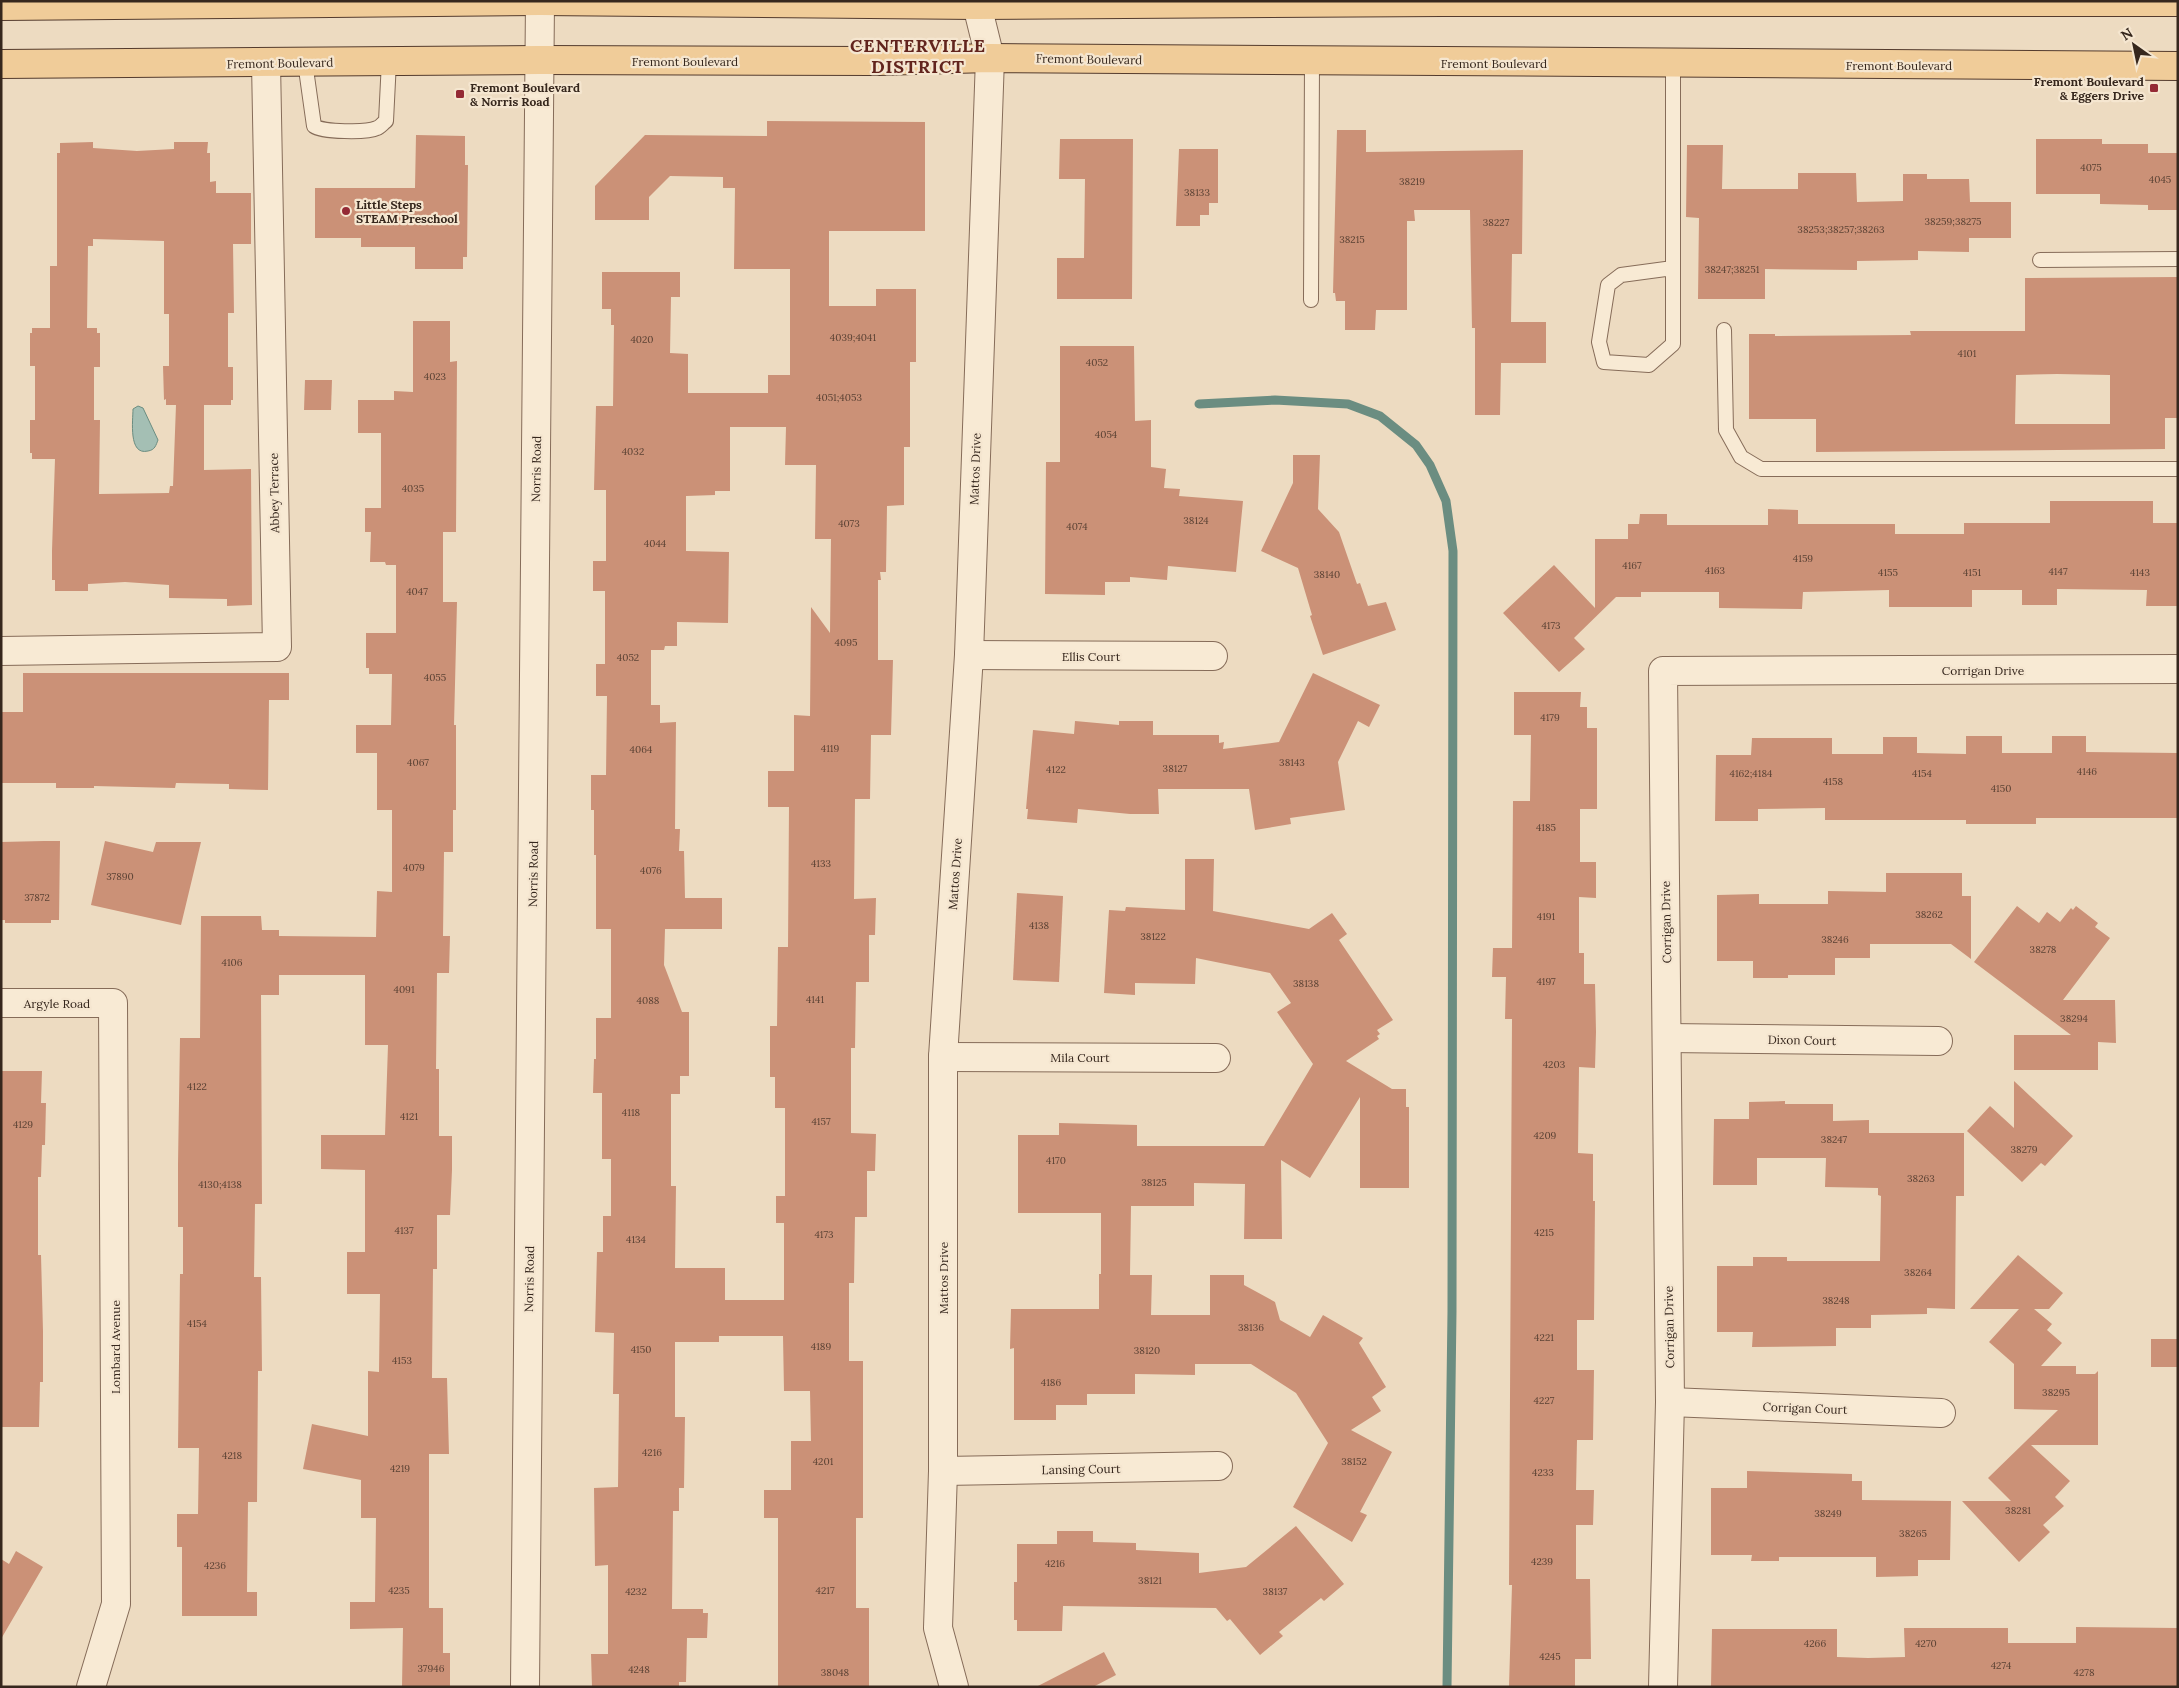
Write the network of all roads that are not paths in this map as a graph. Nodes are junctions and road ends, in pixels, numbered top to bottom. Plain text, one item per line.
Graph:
1 (540, 1) edge
2 (112, 2) edge
3 (433, 2) edge
4 (1442, 2) edge
5 (2178, 2) edge
6 (174, 3) edge
7 (976, 3) edge
8 (15, 4) edge
9 (990, 58) junction
10 (540, 60) junction
11 (389, 61) junction
12 (1312, 61) junction
13 (305, 62) junction
14 (266, 63) junction
15 (1, 64) edge
16 (1673, 64) junction
17 (2178, 66) edge
18 (2178, 259) edge
19 (2040, 260) dead end
20 (1673, 268) junction
21 (1311, 300) dead end
22 (1724, 330) dead end
23 (2178, 469) edge
24 (1, 651) edge
25 (969, 655) junction
26 (1214, 656) dead end
27 (2178, 669) edge
28 (1, 1003) edge
29 (113, 1003) joint
30 (1667, 1038) junction
31 (1938, 1041) dead end
32 (943, 1057) junction
33 (1216, 1058) dead end
34 (1670, 1402) junction
35 (1941, 1413) dead end
36 (1218, 1466) dead end
37 (943, 1471) junction
38 (91, 1687) edge
39 (525, 1687) edge
40 (954, 1687) edge
41 (1663, 1687) edge

1 - 3 main road
1 - 7 main road
1 - 10 street, Norris Road
2 - 6 main road
2 - 8 main road
3 - 6 main road
4 - 5 main road
4 - 7 main road
7 - 9 street, Mattos Drive
9 - 10 main road, Fremont Boulevard
9 - 12 main road, Fremont Boulevard
9 - 25 street, Mattos Drive
10 - 11 main road, Fremont Boulevard
10 - 39 street, Norris Road
11 - 13 main road, Fremont Boulevard
11 - 13 lane
12 - 16 main road, Fremont Boulevard
12 - 21 lane
13 - 14 main road, Fremont Boulevard
14 - 15 main road, Fremont Boulevard
14 - 24 street, Abbey Terrace
16 - 17 main road, Fremont Boulevard
16 - 20 lane
18 - 19 lane
20 - 20 lane
22 - 23 lane
25 - 26 street, Ellis Court
25 - 32 street, Mattos Drive
27 - 30 street, Corrigan Drive
28 - 29 street, Argyle Road
29 - 38 street, Lombard Avenue
30 - 31 street, Dixon Court
30 - 34 street, Corrigan Drive
32 - 33 street, Mila Court
32 - 37 street, Mattos Drive
34 - 35 street, Corrigan Court
34 - 41 street, Corrigan Drive
36 - 37 street, Lansing Court
37 - 40 street, Mattos Drive

